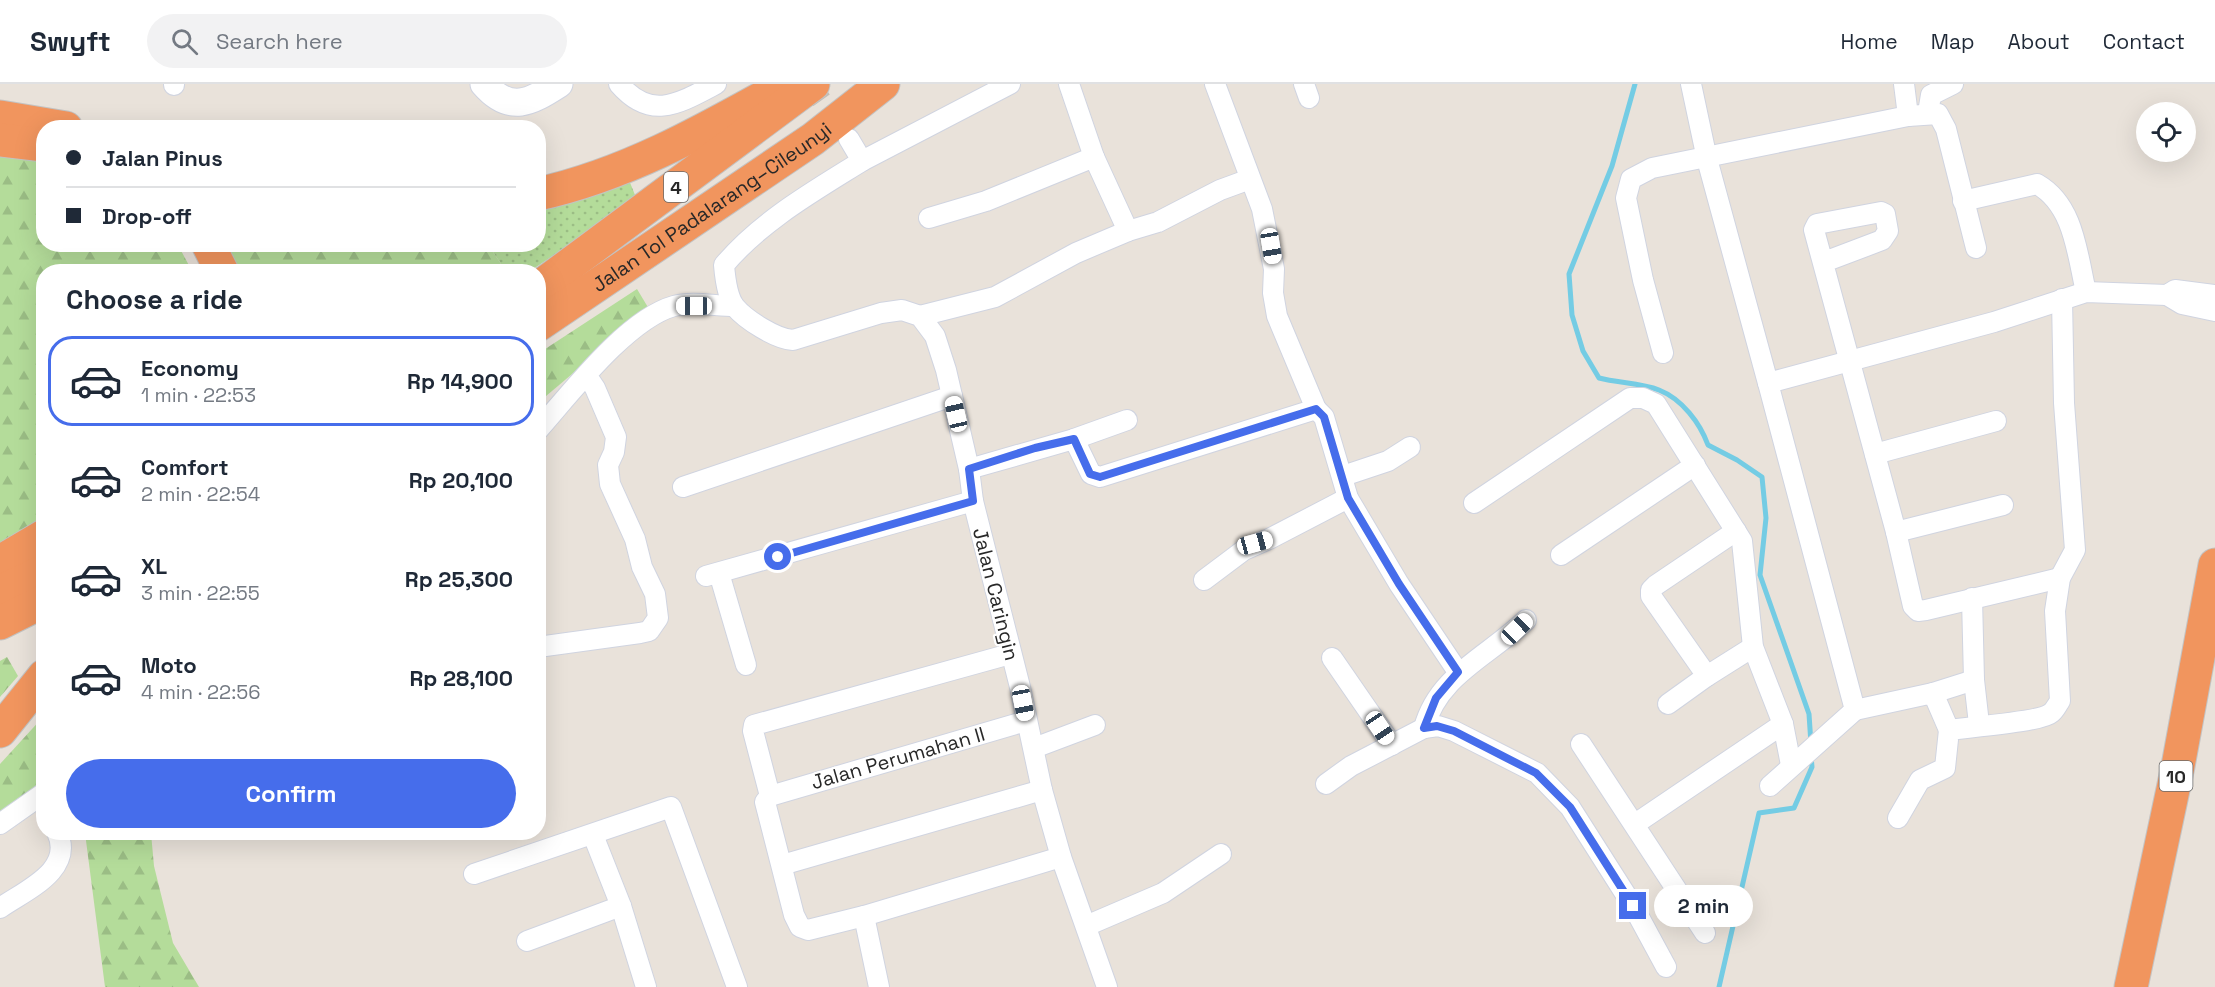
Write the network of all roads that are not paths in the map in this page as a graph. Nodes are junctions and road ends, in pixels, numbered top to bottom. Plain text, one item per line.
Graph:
1 (484, 84) edge
2 (559, 84) edge
3 (619, 84) edge
4 (716, 84) edge
5 (786, 84) edge
6 (813, 84) edge
7 (883, 84) edge
8 (1010, 84) edge
9 (1069, 84) edge
10 (1215, 84) edge
11 (1693, 84) edge
12 (1904, 84) edge
13 (1953, 84) edge
14 (1928, 113) junction
15 (1908, 116) junction
16 (0, 117) edge
17 (36, 123) edge
18 (849, 139) tunnel mouth
19 (0, 141) edge
20 (36, 144) edge
21 (1094, 157) junction
22 (1707, 159) junction
23 (862, 161) junction
24 (1250, 179) junction
25 (546, 192) edge
26 (1962, 201) junction
27 (929, 218) dead end
28 (1128, 231) junction
29 (1976, 248) dead end
30 (1824, 262) dead end
31 (546, 282) edge
32 (2086, 292) junction
33 (2167, 295) junction
34 (2215, 295) edge
35 (2062, 299) junction
36 (734, 306) junction
37 (2215, 311) edge
38 (920, 316) junction
39 (546, 321) edge
40 (1663, 353) dead end
41 (1850, 361) junction
42 (583, 380) junction
43 (1768, 383) junction
44 (952, 396) junction
45 (1316, 409) junction
46 (1127, 420) dead end
47 (546, 421) edge
48 (1996, 421) dead end
49 (1074, 439) junction
50 (1410, 447) dead end
51 (1875, 454) junction
52 (1695, 465) junction
53 (969, 469) junction
54 (1343, 476) junction
55 (683, 487) dead end
56 (1348, 498) junction
57 (973, 501) junction
58 (1474, 503) dead end
59 (2003, 505) dead end
60 (1736, 531) junction
61 (1896, 532) junction
62 (36, 541) edge
63 (1561, 555) dead end
64 (0, 562) edge
65 (2215, 565) edge
66 (36, 575) edge
67 (2060, 578) junction
68 (1204, 580) dead end
69 (0, 592) edge
70 (1972, 598) junction
71 (36, 605) edge
72 (1526, 620) dead end
73 (0, 623) edge
74 (546, 646) edge
75 (1753, 647) junction
76 (1010, 654) junction
77 (1332, 657) dead end
78 (746, 664) dead end
79 (1458, 672) junction
80 (1707, 676) junction
81 (1974, 680) junction
82 (36, 686) edge
83 (1934, 693) junction
84 (1668, 704) dead end
85 (1855, 710) junction
86 (1026, 721) junction
87 (1783, 724) junction
88 (1979, 724) junction
89 (1095, 725) dead end
90 (1424, 728) junction
91 (1949, 730) junction
92 (0, 731) edge
93 (1581, 744) dead end
94 (1392, 745) junction
95 (1034, 748) junction
96 (1796, 761) junction
97 (1326, 784) dead end
98 (1770, 786) dead end
99 (1042, 789) junction
100 (770, 796) junction
101 (36, 802) edge
102 (1898, 818) dead end
103 (0, 824) edge
104 (1635, 824) junction
105 (593, 835) junction
106 (61, 840) edge
107 (1221, 854) dead end
108 (1061, 857) junction
109 (782, 865) junction
110 (474, 874) dead end
111 (621, 906) junction
112 (0, 908) edge
113 (864, 916) junction
114 (1086, 926) junction
115 (1705, 933) dead end
116 (527, 941) dead end
117 (1666, 967) dead end
118 (646, 987) edge
119 (737, 987) edge
120 (879, 987) edge
121 (1107, 987) edge
122 (2131, 987) edge

1 - 2 street
3 - 4 street
5 - 25 highway
6 - 31 highway, Jalan Tol Padalarang–Cileunyi / 4
7 - 39 highway, Jalan Tol Padalarang–Cileunyi / 4
8 - 23 street
9 - 21 street
10 - 24 street
11 - 22 street
12 - 15 street
13 - 14 street
14 - 15 street
14 - 26 street
15 - 22 street
16 - 17 highway
18 - 23 street
19 - 20 highway
21 - 27 street
21 - 28 street
22 - 40 street
22 - 43 street
23 - 36 street
24 - 28 street
24 - 45 street
26 - 29 street
26 - 32 street
28 - 38 street
30 - 41 street
32 - 33 street
32 - 35 street
33 - 34 street
33 - 37 street
35 - 41 street
35 - 67 street
36 - 38 street
36 - 42 street
38 - 44 street, Jalan Caringin
41 - 43 street
41 - 51 street
42 - 47 street
42 - 74 street
43 - 85 street
44 - 53 street, Jalan Caringin
44 - 55 street
45 - 49 street
45 - 54 street
46 - 49 street
48 - 51 street
49 - 53 street
50 - 54 street
51 - 61 street
52 - 58 street
52 - 60 street
52 - 63 street
53 - 57 street, Jalan Caringin
54 - 56 street
56 - 68 street
56 - 79 street
57 - 76 street, Jalan Caringin
57 - 78 street
59 - 61 street
60 - 75 street
60 - 80 street
61 - 70 street
62 - 64 highway
65 - 122 highway, 10
66 - 69 highway
67 - 70 street
67 - 88 street
70 - 81 street
71 - 73 highway
72 - 79 street
75 - 80 street
75 - 87 street
76 - 86 street, Jalan Caringin
76 - 100 street
77 - 94 street
79 - 90 street
80 - 84 street
81 - 83 street
81 - 88 street
82 - 92 highway
83 - 85 street
83 - 91 street
85 - 96 street
86 - 95 street, Jalan Caringin
86 - 100 street, Jalan Perumahan II
87 - 96 street
87 - 104 street
88 - 91 street
89 - 95 street
90 - 94 street
90 - 117 street
91 - 102 street
93 - 104 street
94 - 97 street
95 - 99 street, Jalan Caringin
96 - 98 street
99 - 108 street, Jalan Caringin
99 - 109 street
100 - 109 street
101 - 103 street
104 - 115 street
105 - 110 street
105 - 111 street
105 - 119 street
106 - 112 street
107 - 114 street
108 - 113 street
108 - 114 street, Jalan Caringin
109 - 113 street
111 - 116 street
111 - 118 street
113 - 120 street
114 - 121 street, Jalan Caringin

